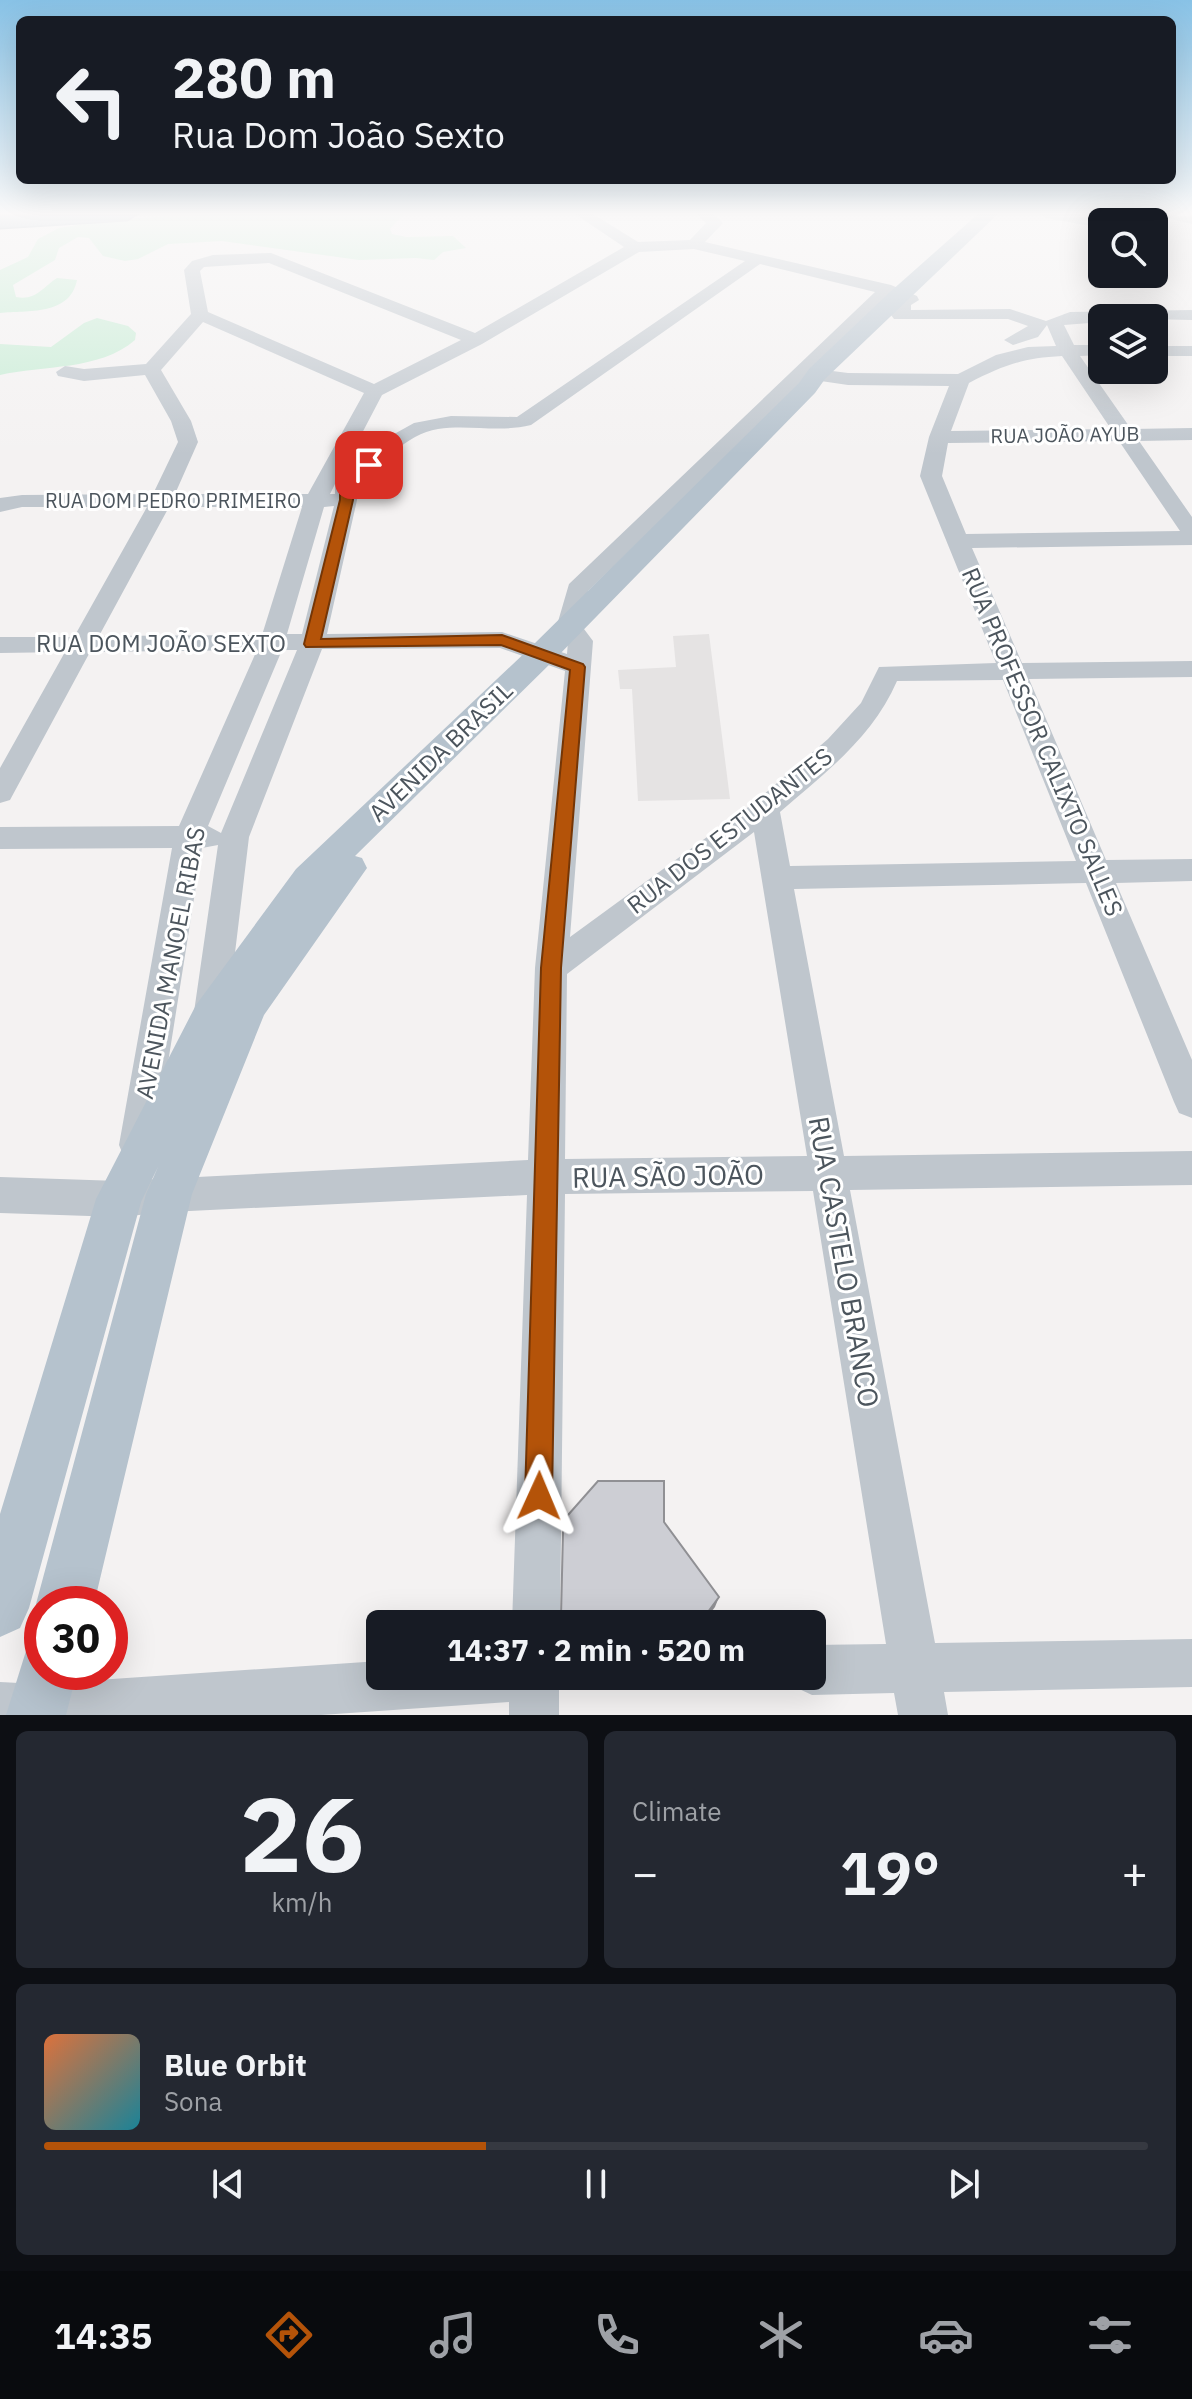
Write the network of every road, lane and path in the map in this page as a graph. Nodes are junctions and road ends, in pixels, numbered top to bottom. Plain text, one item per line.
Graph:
1 (196, 294) edge
2 (361, 294) edge
3 (555, 294) edge
4 (707, 294) edge
5 (878, 294) edge
6 (900, 294) edge
7 (900, 294) edge
8 (894, 299) junction
9 (200, 315) junction
10 (1192, 315) edge
11 (1032, 333) junction
12 (476, 340) junction
13 (1058, 350) junction
14 (1088, 350) edge
15 (1168, 351) edge
16 (1192, 351) edge
17 (960, 365) junction
18 (151, 369) junction
19 (65, 372) dead end
20 (822, 379) junction
21 (375, 391) junction
22 (1126, 434) junction
23 (1192, 434) edge
24 (939, 437) junction
25 (334, 491) junction
26 (161, 501) junction
27 (0, 505) edge
28 (1192, 535) edge
29 (958, 541) junction
30 (80, 644) junction
31 (272, 644) junction
32 (312, 644) junction
33 (0, 645) edge
34 (566, 649) junction
35 (1192, 669) edge
36 (1012, 671) junction
37 (0, 793) edge
38 (765, 809) junction
39 (189, 837) junction
40 (234, 837) junction
41 (0, 838) edge
42 (1192, 870) edge
43 (1096, 871) junction
44 (777, 878) junction
45 (551, 968) junction
46 (210, 1017) junction
47 (1192, 1102) edge
48 (190, 1145) junction
49 (1192, 1168) edge
50 (829, 1173) junction
51 (546, 1177) junction
52 (140, 1189) junction
53 (0, 1195) edge
54 (68, 1586) edge
55 (0, 1608) edge
56 (536, 1610) edge
57 (1192, 1663) edge
58 (915, 1668) junction
59 (826, 1670) edge
60 (366, 1684) edge
61 (534, 1690) edge
62 (30, 1701) edge
63 (534, 1715) edge
64 (923, 1715) edge

1 - 9 street
2 - 12 street
3 - 12 street
4 - 25 street
5 - 8 street
6 - 8 main road, AVENIDA BRASIL
7 - 8 main road, AVENIDA BRASIL
8 - 11 street
8 - 20 main road, AVENIDA BRASIL
9 - 18 street
9 - 21 street
10 - 13 street
11 - 13 street
11 - 17 street
12 - 21 street
13 - 14 street
13 - 17 street
13 - 22 street
15 - 16 street
17 - 20 street
17 - 24 street, RUA PROFESSOR CALIXTO SALLES
18 - 19 street
18 - 26 street
20 - 34 main road, AVENIDA BRASIL
21 - 25 street, AVENIDA MANOEL RIBAS
22 - 23 street, RUA JOÃO AYUB
22 - 24 street, RUA JOÃO AYUB
22 - 28 street
24 - 29 street, RUA PROFESSOR CALIXTO SALLES
25 - 26 street, RUA DOM PEDRO PRIMEIRO
25 - 31 street, AVENIDA MANOEL RIBAS
25 - 32 street, AVENIDA MANOEL RIBAS
26 - 27 street, RUA DOM PEDRO PRIMEIRO
26 - 30 street
28 - 29 street
29 - 36 street, RUA PROFESSOR CALIXTO SALLES
30 - 31 street, RUA DOM JOÃO SEXTO
30 - 33 street, RUA DOM JOÃO SEXTO
30 - 37 street
31 - 32 street, RUA DOM JOÃO SEXTO
31 - 39 street, AVENIDA MANOEL RIBAS
32 - 34 street, RUA DOM JOÃO SEXTO
32 - 40 street, AVENIDA MANOEL RIBAS
34 - 45 street
34 - 46 main road, AVENIDA BRASIL
34 - 48 main road, AVENIDA BRASIL
35 - 36 street
36 - 38 street, RUA DOS ESTUDANTES
36 - 43 street, RUA PROFESSOR CALIXTO SALLES
38 - 44 street, RUA CASTELO BRANCO
38 - 45 street, RUA DOS ESTUDANTES
39 - 40 street
39 - 41 street
39 - 52 street, AVENIDA MANOEL RIBAS
40 - 46 street, AVENIDA MANOEL RIBAS
42 - 43 street
43 - 44 street
43 - 47 street, RUA PROFESSOR CALIXTO SALLES
44 - 50 street, RUA CASTELO BRANCO
45 - 51 street
46 - 48 street, AVENIDA MANOEL RIBAS
46 - 52 main road, AVENIDA BRASIL
48 - 52 main road, AVENIDA MANOEL RIBAS
49 - 50 street, RUA SÃO JOÃO
50 - 51 street, RUA SÃO JOÃO
50 - 58 street, RUA CASTELO BRANCO
51 - 52 street, RUA SÃO JOÃO
51 - 56 street
52 - 53 street, RUA SÃO JOÃO
52 - 54 main road, AVENIDA MANOEL RIBAS
52 - 55 main road, AVENIDA MANOEL RIBAS
57 - 58 street
58 - 59 street
58 - 64 street, RUA CASTELO BRANCO
60 - 62 street
61 - 63 street

